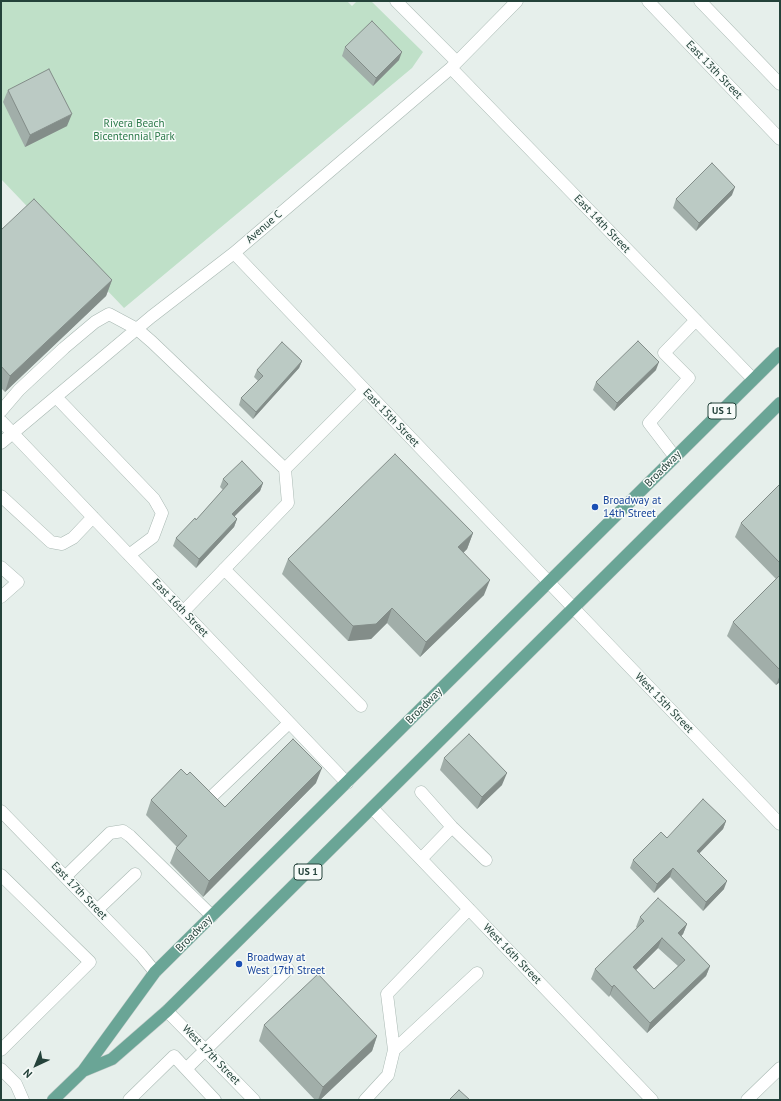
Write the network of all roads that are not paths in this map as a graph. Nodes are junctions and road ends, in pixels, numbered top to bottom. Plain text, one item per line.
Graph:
1 (396, 1) edge
2 (518, 1) edge
3 (648, 1) edge
4 (700, 1) edge
5 (454, 65) junction
6 (780, 84) edge
7 (780, 139) edge
8 (234, 254) junction
9 (696, 320) junction
10 (137, 329) junction
11 (780, 353) edge
12 (753, 380) junction
13 (364, 390) junction
14 (56, 397) junction
15 (779, 406) edge
16 (1, 411) edge
17 (1, 422) edge
18 (13, 433) junction
19 (1, 443) edge
20 (675, 457) junction
21 (285, 469) junction
22 (1, 496) edge
23 (93, 517) junction
24 (129, 554) junction
25 (1, 567) edge
26 (224, 569) junction
27 (549, 582) junction
28 (1, 597) edge
29 (573, 608) junction
30 (183, 612) junction
31 (361, 706) dead end
32 (289, 722) junction
33 (347, 783) junction
34 (421, 792) dead end
35 (208, 800) edge
36 (372, 808) junction
37 (1, 811) edge
38 (780, 824) edge
39 (452, 828) junction
40 (421, 859) junction
41 (486, 860) dead end
42 (135, 874) dead end
43 (1, 875) edge
44 (65, 877) junction
45 (469, 909) junction
46 (98, 910) junction
47 (212, 916) junction
48 (288, 969) dead end
49 (155, 972) junction
50 (477, 973) dead end
51 (167, 1011) junction
52 (1, 1050) edge
53 (394, 1050) junction
54 (206, 1051) junction
55 (780, 1068) edge
56 (1, 1069) edge
57 (186, 1069) junction
58 (83, 1071) junction
59 (23, 1100) edge
60 (53, 1100) edge
61 (129, 1100) edge
62 (215, 1100) edge
63 (254, 1100) edge
64 (365, 1100) edge
65 (652, 1100) edge
66 (747, 1100) edge

1 - 5 street, East 14th Street
2 - 5 street, Avenue C
3 - 7 street, East 13th Street
4 - 6 street
5 - 8 street, Avenue C
5 - 9 street, East 14th Street
8 - 10 street, Avenue C
8 - 13 street, East 15th Street
9 - 12 street, East 14th Street
9 - 20 street
10 - 14 street, Avenue C
10 - 16 street
10 - 21 street
11 - 12 main road, Broadway / US 1
12 - 20 main road, Broadway / US 1
13 - 21 street
13 - 27 street, East 15th Street
14 - 18 street, Avenue C
14 - 24 street
15 - 29 main road, Broadway / US 1
17 - 18 street, East 16th Street
18 - 19 street, Avenue C
18 - 23 street, East 16th Street
20 - 27 main road, Broadway / US 1
21 - 26 street
22 - 23 street
23 - 24 street, East 16th Street
24 - 30 street, East 16th Street
25 - 28 street
26 - 30 street
26 - 31 street
27 - 29 street, West 15th Street
27 - 33 main road, Broadway / US 1
29 - 36 main road, Broadway / US 1
29 - 38 street, West 15th Street
30 - 32 street, East 16th Street
32 - 33 street, East 16th Street
32 - 35 street
33 - 47 main road, Broadway / US 1
34 - 39 street
36 - 40 street, West 16th Street
36 - 51 main road, Broadway / US 1
37 - 44 street, East 17th Street
39 - 40 street
39 - 41 street
40 - 45 street, West 16th Street
42 - 46 street
43 - 52 street
44 - 46 street, East 17th Street
44 - 47 street
45 - 53 street
45 - 65 street, West 16th Street
46 - 49 street, East 17th Street
47 - 49 main road, Broadway / US 1
48 - 54 street
49 - 58 main road, Broadway / US 1
50 - 53 street
51 - 54 street, West 17th Street
51 - 58 main road, Broadway / US 1
53 - 64 street
54 - 57 street
54 - 63 street, West 17th Street
55 - 66 street
56 - 59 street
57 - 61 street
57 - 62 street
58 - 60 main road, Broadway / US 1

